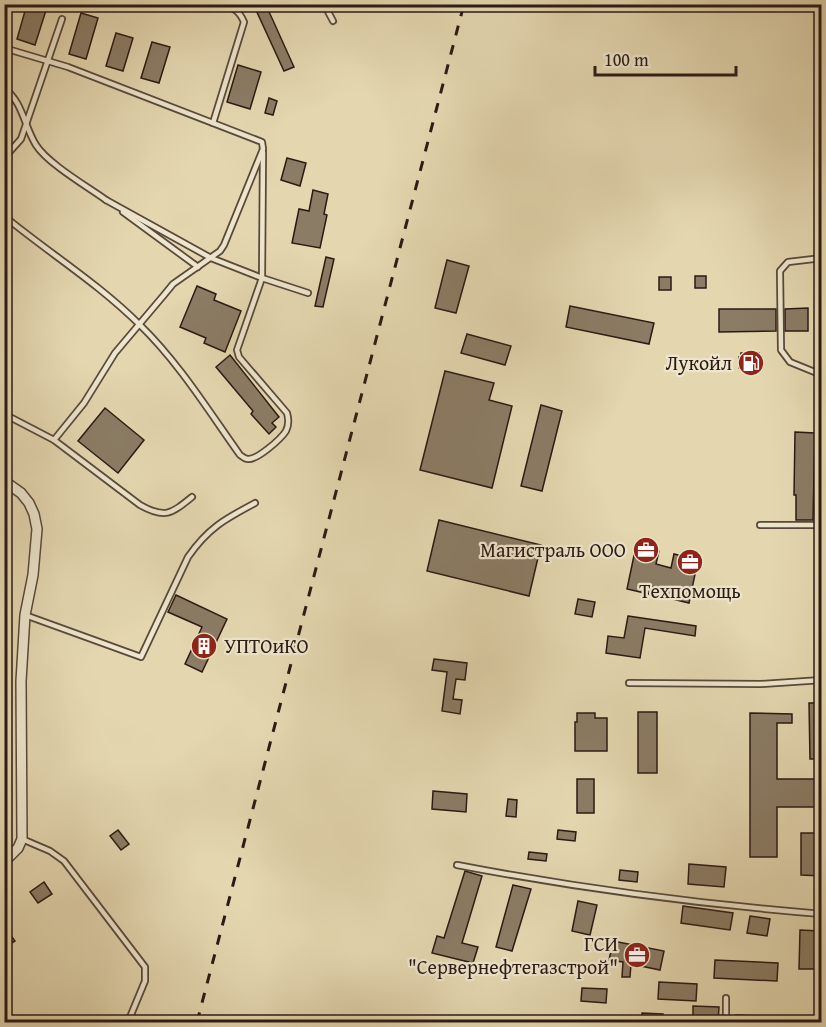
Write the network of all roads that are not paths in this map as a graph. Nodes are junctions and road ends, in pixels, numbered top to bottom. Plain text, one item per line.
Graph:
1 (221, 4) edge
2 (324, 4) edge
3 (62, 19) dead end
4 (333, 21) dead end
5 (4, 48) edge
6 (48, 61) junction
7 (4, 88) edge
8 (213, 123) junction
9 (27, 124) junction
10 (263, 149) junction
11 (4, 158) edge
12 (106, 200) junction
13 (4, 216) edge
14 (211, 258) junction
15 (822, 258) edge
16 (198, 267) junction
17 (262, 278) junction
18 (308, 293) dead end
19 (139, 324) junction
20 (822, 375) edge
21 (4, 414) edge
22 (54, 440) junction
23 (4, 481) edge
24 (192, 497) dead end
25 (255, 502) dead end
26 (760, 525) dead end
27 (822, 525) edge
28 (25, 615) junction
29 (822, 680) edge
30 (629, 683) dead end
31 (22, 839) junction
32 (4, 862) edge
33 (457, 865) dead end
34 (822, 914) edge
35 (726, 998) dead end
36 (128, 1023) edge
37 (726, 1023) edge

1 - 8 lane
2 - 4 lane
3 - 6 lane
5 - 6 lane
6 - 8 lane
6 - 9 lane
7 - 9 lane
8 - 10 lane
9 - 11 lane
9 - 12 lane
10 - 14 lane
10 - 17 lane
12 - 14 lane
12 - 16 lane
13 - 19 lane
14 - 16 lane
14 - 17 lane
15 - 20 lane
16 - 19 lane
17 - 18 lane
17 - 19 lane
19 - 22 lane
21 - 22 lane
22 - 24 lane
23 - 28 street
25 - 28 lane
26 - 27 lane
28 - 31 street
29 - 30 lane
31 - 32 street
31 - 36 lane
33 - 34 lane
35 - 37 lane

